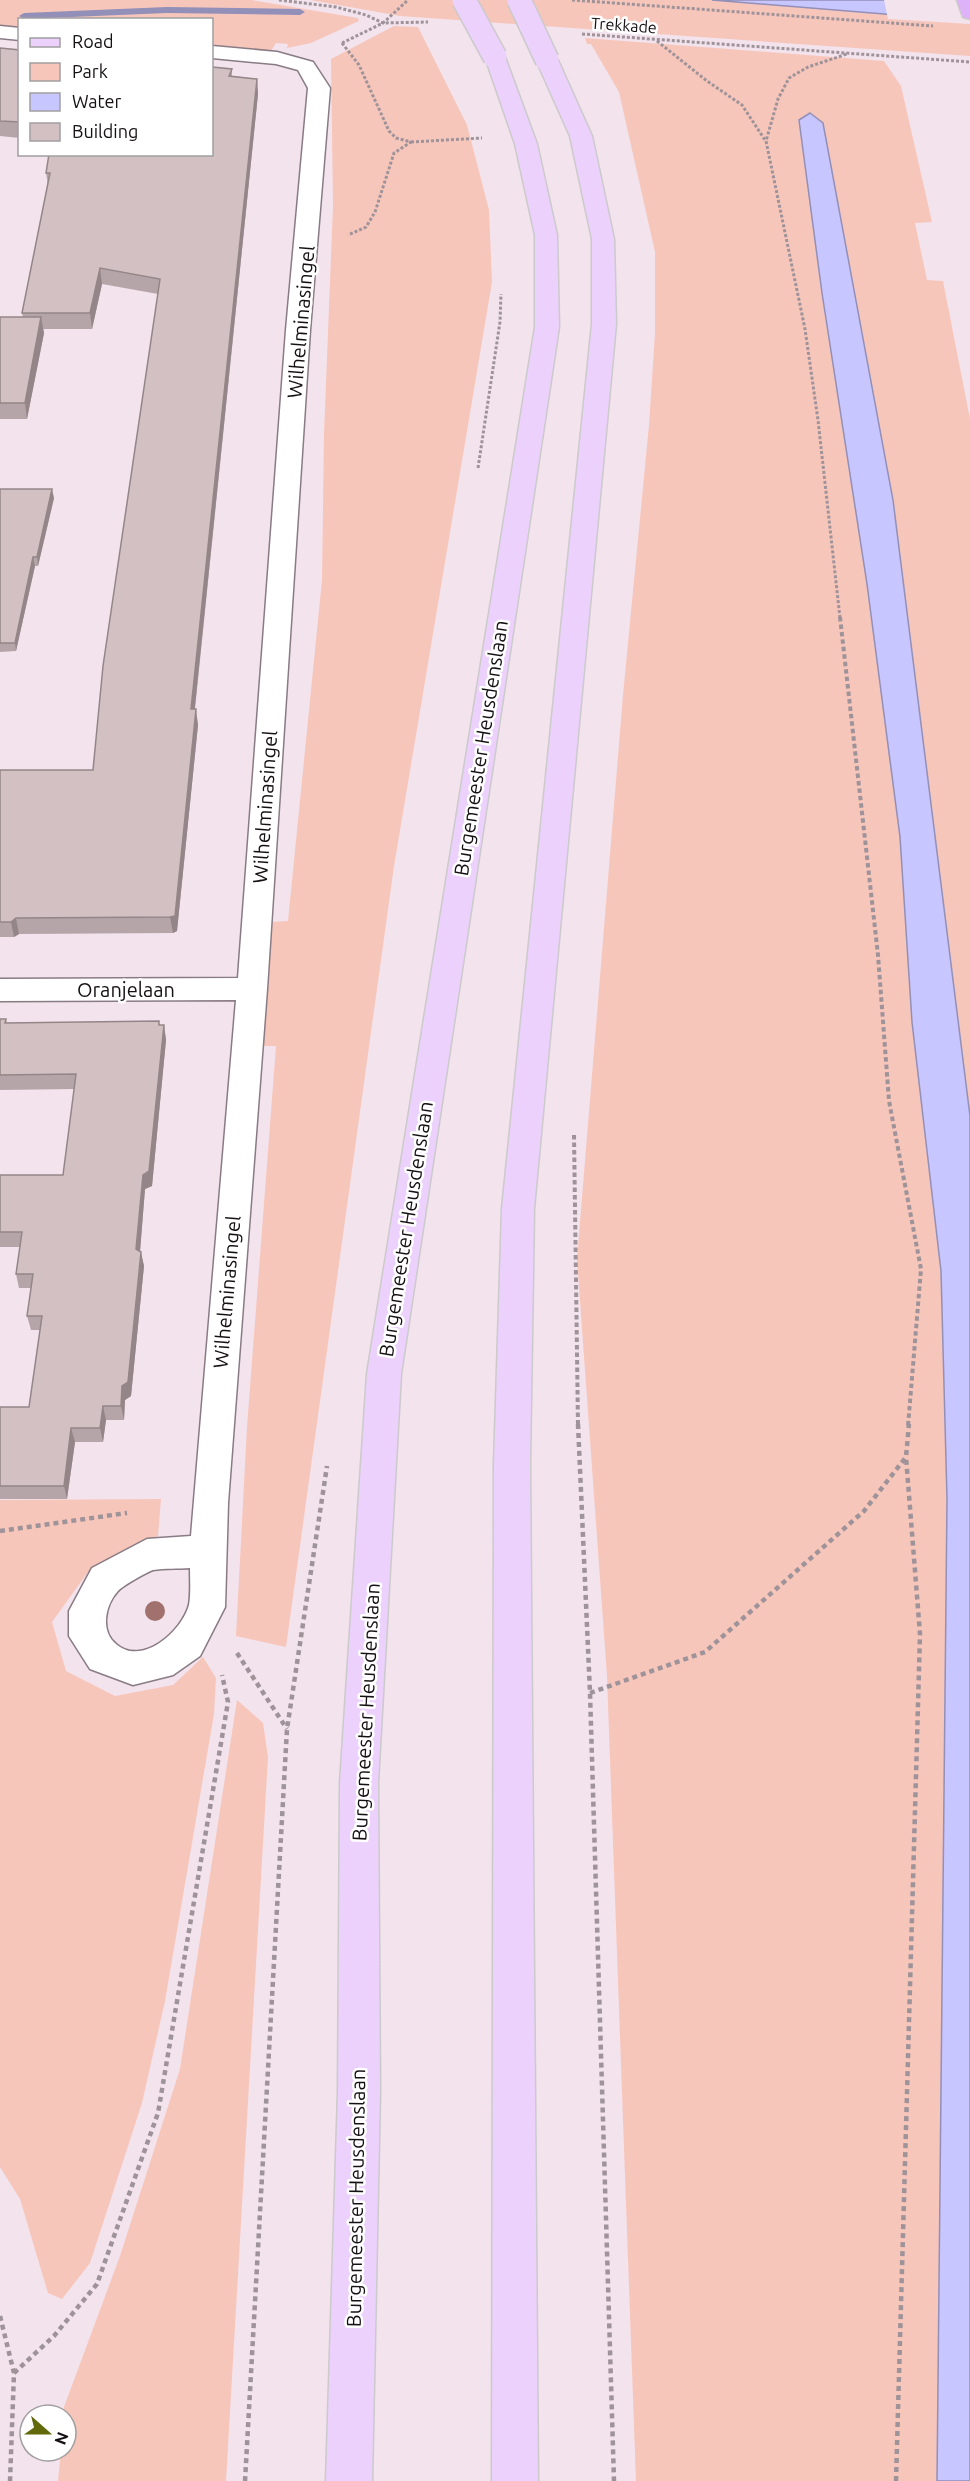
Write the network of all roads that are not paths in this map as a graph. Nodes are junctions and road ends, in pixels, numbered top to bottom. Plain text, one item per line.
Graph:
1 (464, 0) edge
2 (519, 0) edge
3 (967, 0) edge
4 (970, 13) edge
5 (0, 32) edge
6 (18, 34) edge
7 (213, 52) edge
8 (252, 989) junction
9 (0, 990) edge
10 (208, 1551) junction
11 (349, 2481) edge
12 (515, 2481) edge

1 - 11 main road, Burgemeester Heusdenslaan, bridge
2 - 12 main road, bridge
3 - 4 highway
5 - 6 street
7 - 8 street, Wilhelminasingel
8 - 9 street, Oranjelaan
8 - 10 street, Wilhelminasingel
10 - 10 street, Wilhelminasingel

